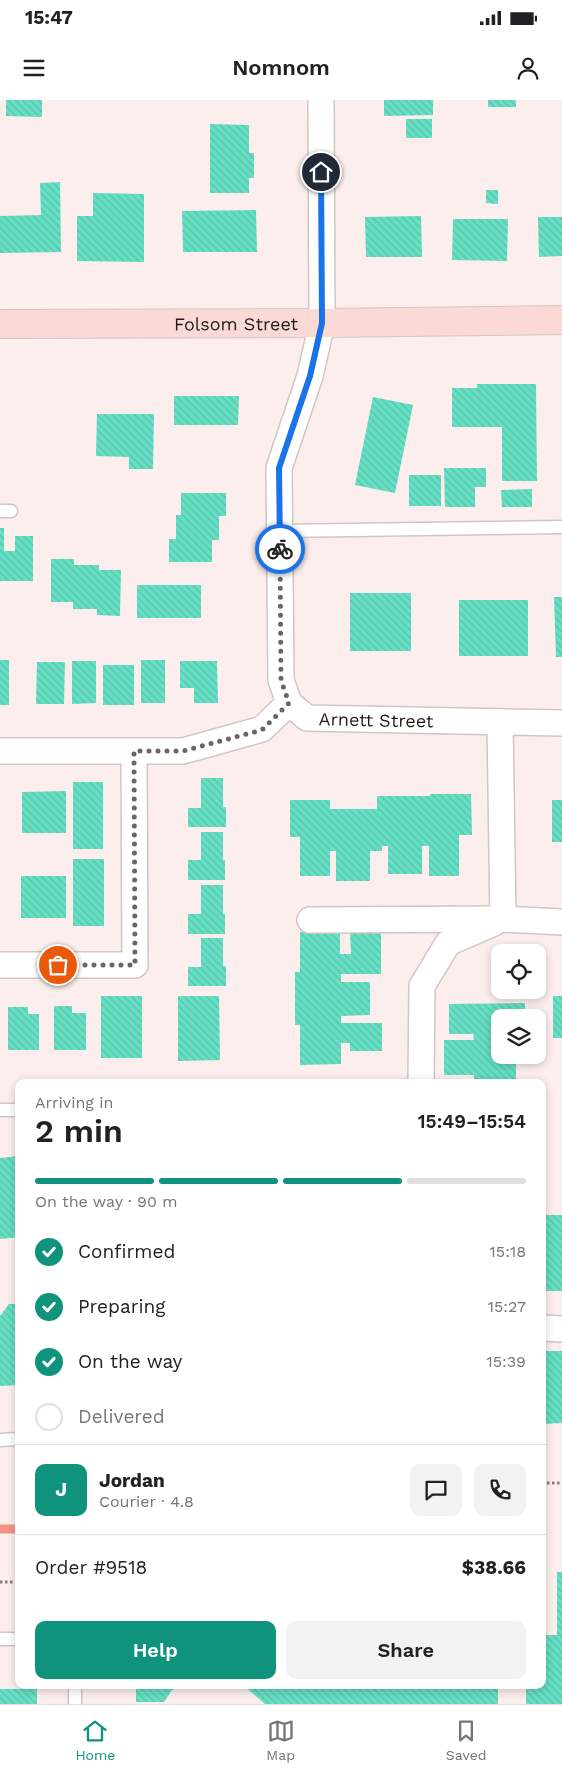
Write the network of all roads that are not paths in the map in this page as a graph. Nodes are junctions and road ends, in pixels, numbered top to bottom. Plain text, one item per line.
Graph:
1 (321, 100) edge
2 (562, 320) edge
3 (322, 323) junction
4 (0, 324) edge
5 (562, 527) edge
6 (280, 530) junction
7 (289, 703) junction
8 (500, 722) junction
9 (562, 723) edge
10 (0, 751) edge
11 (134, 751) junction
12 (503, 919) junction
13 (310, 920) dead end
14 (562, 922) edge
15 (0, 965) edge
16 (421, 1079) edge
17 (0, 1110) edge
18 (15, 1110) edge
19 (546, 1328) edge
20 (562, 1329) edge
21 (15, 1439) edge
22 (0, 1440) edge
23 (0, 1639) edge
24 (15, 1639) edge
25 (75, 1689) edge
26 (75, 1704) edge

1 - 3 street
2 - 3 main road, Folsom Street
3 - 4 main road, Folsom Street
3 - 6 street
5 - 6 lane
6 - 7 street
7 - 8 street, Arnett Street
7 - 11 street
8 - 9 street, Arnett Street
8 - 12 street
10 - 11 street
11 - 15 street
12 - 13 street
12 - 14 street
12 - 16 street
17 - 18 lane
19 - 20 street
21 - 22 lane
23 - 24 lane
25 - 26 lane

